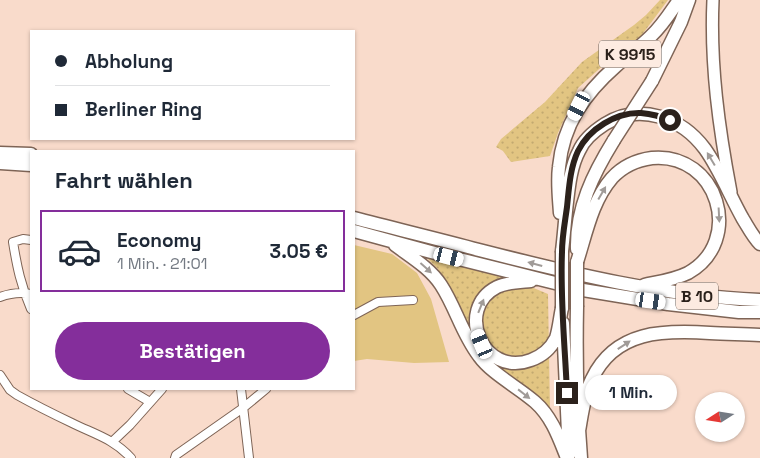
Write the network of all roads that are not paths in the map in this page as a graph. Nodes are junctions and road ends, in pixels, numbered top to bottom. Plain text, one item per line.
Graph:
1 (679, 0) edge
2 (690, 0) edge
3 (713, 0) edge
4 (0, 153) edge
5 (30, 154) edge
6 (0, 163) edge
7 (30, 165) edge
8 (733, 202) junction
9 (355, 218) edge
10 (355, 231) edge
11 (581, 239) junction
12 (30, 240) edge
13 (387, 240) junction
14 (760, 244) edge
15 (562, 252) junction
16 (541, 279) junction
17 (634, 286) junction
18 (28, 294) edge
19 (0, 297) edge
20 (413, 300) dead end
21 (760, 300) edge
22 (562, 308) junction
23 (760, 312) edge
24 (355, 314) edge
25 (760, 334) edge
26 (0, 375) edge
27 (130, 390) edge
28 (161, 390) edge
29 (241, 390) edge
30 (265, 390) edge
31 (150, 402) junction
32 (243, 408) junction
33 (578, 431) junction
34 (112, 442) junction
35 (131, 458) edge
36 (175, 458) edge
37 (249, 458) edge
38 (568, 458) edge
39 (581, 458) edge

1 - 15 highway, K 9915
2 - 11 highway, K 9915, bridge
3 - 8 main road
4 - 5 highway
6 - 7 highway
8 - 14 highway
8 -> 15 highway
17 -> 9 highway, B 10
10 - 13 highway, B 10
11 -> 17 highway
11 - 33 highway, bridge
12 - 18 street
13 - 16 highway, B 10
13 -> 38 highway
15 - 22 highway, K 9915, bridge
22 -> 16 highway
16 - 23 highway, B 10
17 - 21 highway, B 10
18 - 19 street
20 - 24 street
22 - 38 highway, K 9915
33 -> 25 highway
26 - 34 street
27 - 31 street
28 - 31 street
29 - 32 street
30 - 32 street
31 - 34 street
32 - 36 street
32 - 37 street
33 - 39 highway
34 - 35 street

